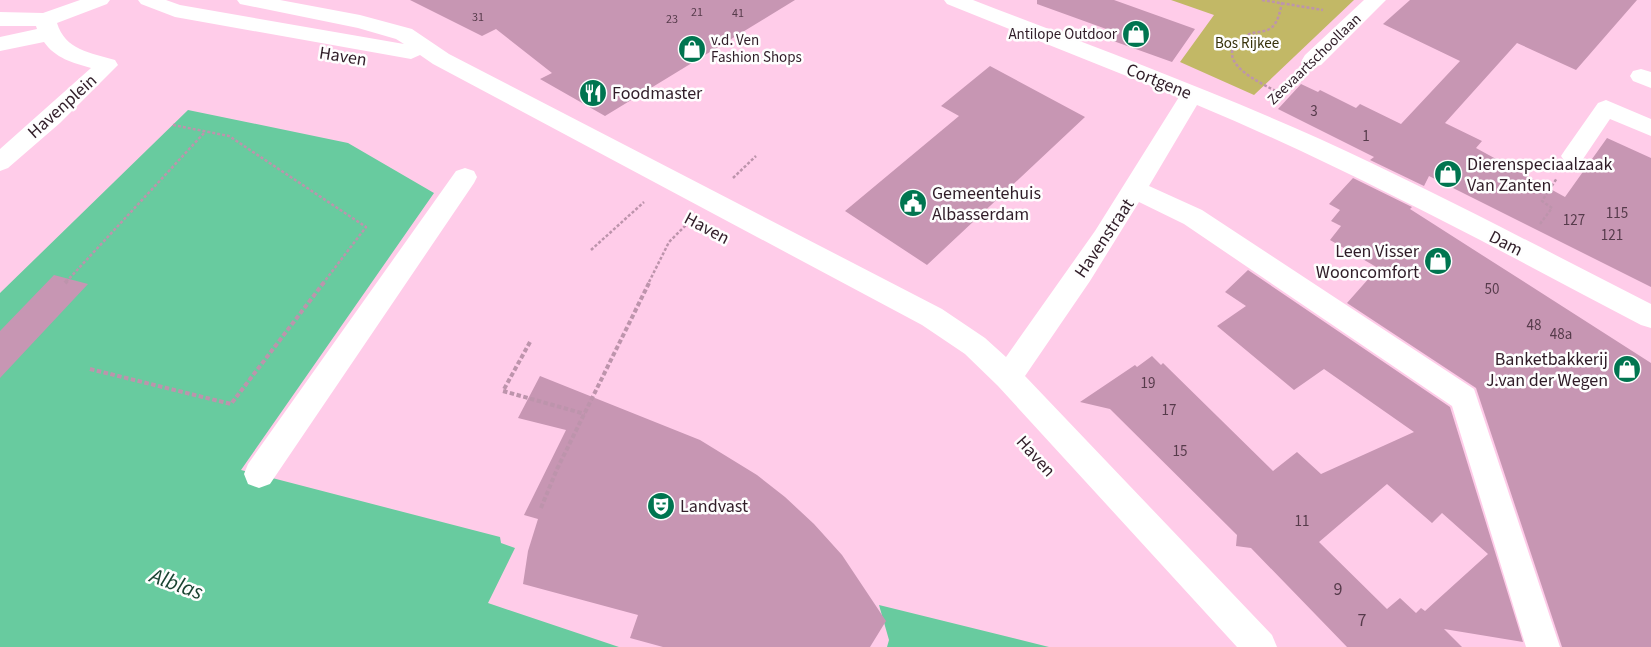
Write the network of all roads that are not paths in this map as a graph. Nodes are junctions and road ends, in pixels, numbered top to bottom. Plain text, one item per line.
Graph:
1 (100, 0) edge
2 (148, 0) edge
3 (247, 0) edge
4 (954, 0) edge
5 (1376, 0) edge
6 (339, 8) edge
7 (0, 19) edge
8 (47, 27) junction
9 (317, 35) junction
10 (0, 44) edge
11 (440, 59) junction
12 (1313, 60) road end
13 (1192, 94) junction
14 (1651, 128) edge
15 (1573, 156) dead end
16 (0, 162) edge
17 (1361, 169) joint
18 (465, 177) dead end
19 (1136, 190) junction
20 (1651, 317) edge
21 (1008, 377) junction
22 (259, 474) dead end
23 (1260, 647) edge
24 (1543, 647) edge

1 - 8 street
2 - 9 street, Haven
3 - 6 street, Haven
4 - 13 street, Cortgene
5 - 12 street, Zeevaartschoollaan
6 - 9 street
6 - 11 street, Haven
7 - 8 street
8 - 10 street
8 - 16 street, Havenplein
9 - 11 street, Haven
11 - 21 street, Haven
13 - 17 street, Cortgene
13 - 19 street, Havenstraat
14 - 15 street
17 - 20 street, Dam
18 - 22 street
19 - 21 street, Havenstraat
19 - 24 street
21 - 23 street, Haven

